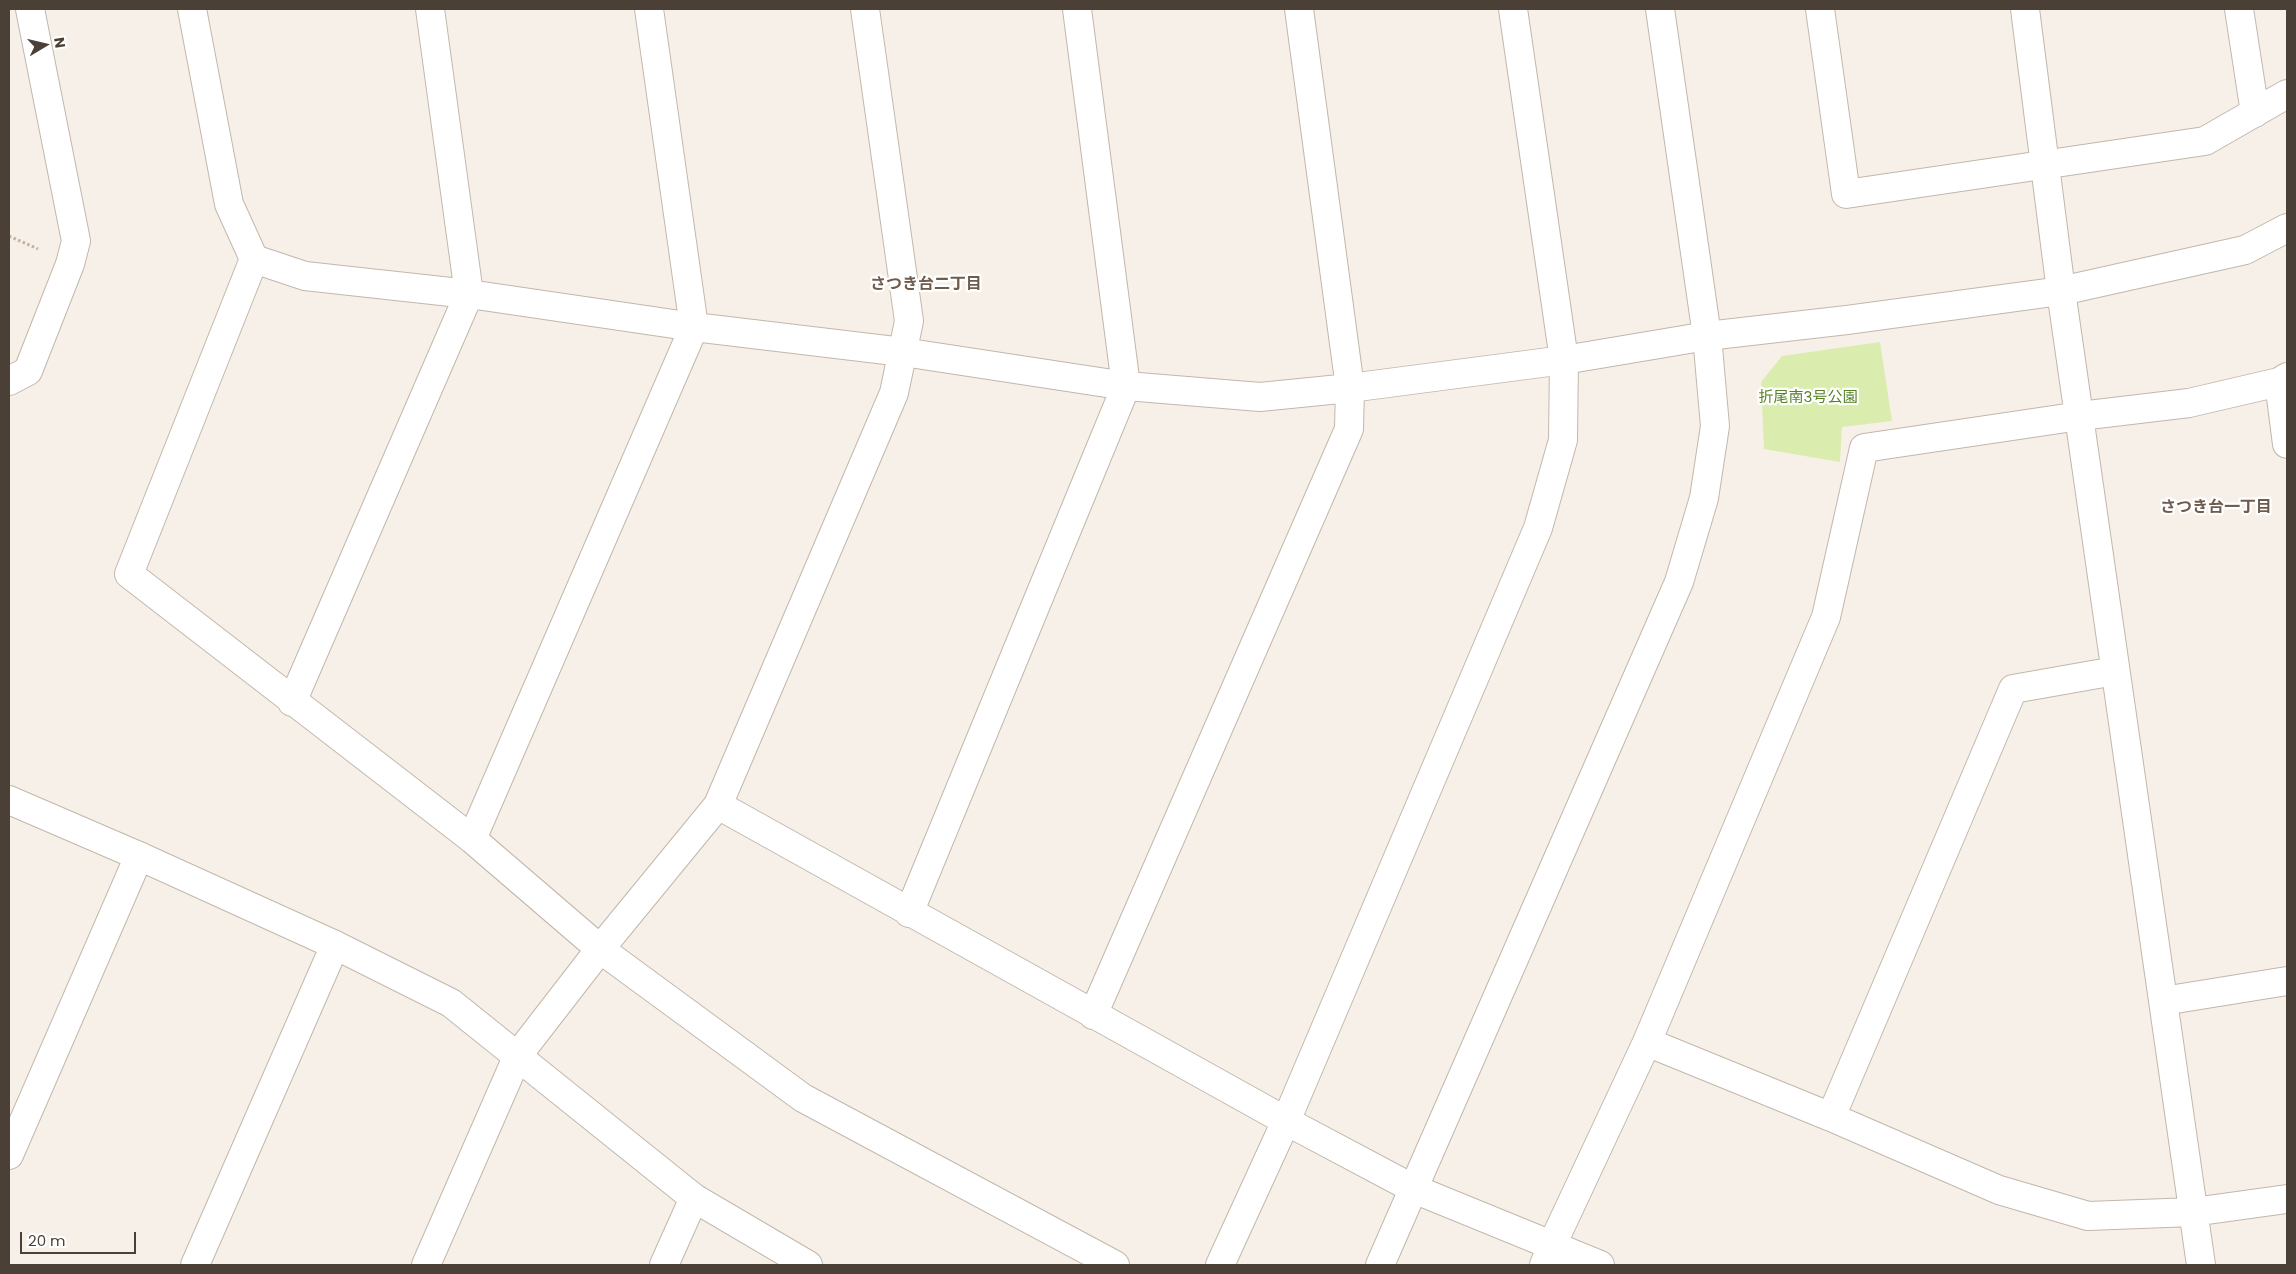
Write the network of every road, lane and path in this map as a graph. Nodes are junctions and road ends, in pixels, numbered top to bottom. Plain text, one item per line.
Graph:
1 (30, 9) edge
2 (192, 9) edge
3 (430, 9) edge
4 (649, 9) edge
5 (865, 9) edge
6 (1077, 9) edge
7 (1299, 9) edge
8 (1513, 9) edge
9 (1660, 9) edge
10 (1820, 9) edge
11 (2025, 9) edge
12 (2239, 9) edge
13 (2287, 94) edge
14 (2255, 113) junction
15 (2046, 164) junction
16 (2287, 228) edge
17 (254, 259) junction
18 (2061, 291) junction
19 (469, 294) junction
20 (694, 326) junction
21 (1707, 336) junction
22 (903, 352) junction
23 (1564, 360) junction
24 (2283, 380) edge
25 (9, 381) edge
26 (1126, 386) junction
27 (1350, 388) junction
28 (2080, 416) junction
29 (2287, 444) edge
30 (2115, 671) junction
31 (292, 702) junction
32 (9, 800) edge
33 (718, 805) junction
34 (472, 839) junction
35 (139, 856) junction
36 (909, 913) junction
37 (335, 945) junction
38 (600, 949) junction
39 (2287, 981) edge
40 (2163, 1001) junction
41 (1093, 1015) junction
42 (1647, 1042) junction
43 (518, 1056) junction
44 (1831, 1117) junction
45 (1286, 1121) junction
46 (9, 1155) edge
47 (1414, 1189) junction
48 (694, 1198) junction
49 (2287, 1200) edge
50 (2193, 1212) junction
51 (1548, 1255) edge
52 (195, 1265) edge
53 (426, 1265) edge
54 (664, 1265) edge
55 (808, 1265) edge
56 (1115, 1265) edge
57 (1220, 1265) edge
58 (1380, 1265) edge
59 (1600, 1265) edge
60 (2201, 1265) edge

1 - 25 street
2 - 17 street
3 - 19 street
4 - 20 street
5 - 22 street
6 - 26 street
7 - 27 street
8 - 23 street
9 - 21 street
10 - 15 street
11 - 15 street
12 - 14 street
13 - 14 street
14 - 15 street
15 - 18 street
16 - 18 street
17 - 19 street
17 - 31 street
18 - 21 street
18 - 28 street
19 - 20 street
19 - 31 street
20 - 22 street
20 - 34 street
21 - 23 street
21 - 47 street
22 - 26 street
22 - 33 street
23 - 27 street
23 - 45 street
24 - 28 street
24 - 29 street
26 - 27 street
26 - 36 street
27 - 41 street
28 - 30 street
28 - 42 street
30 - 40 street
30 - 44 street
31 - 34 street
32 - 35 street
33 - 36 street
33 - 38 street
34 - 38 street
35 - 37 street
35 - 46 street
36 - 41 street
37 - 43 street
37 - 52 street
38 - 43 street
38 - 56 street
39 - 40 street
40 - 50 street
41 - 45 street
42 - 44 street
42 - 51 street
43 - 48 street
43 - 53 street
44 - 50 street
45 - 47 street
45 - 57 street
47 - 51 street
47 - 58 street
48 - 54 street
48 - 55 street
49 - 50 street
50 - 60 street
51 - 59 street

